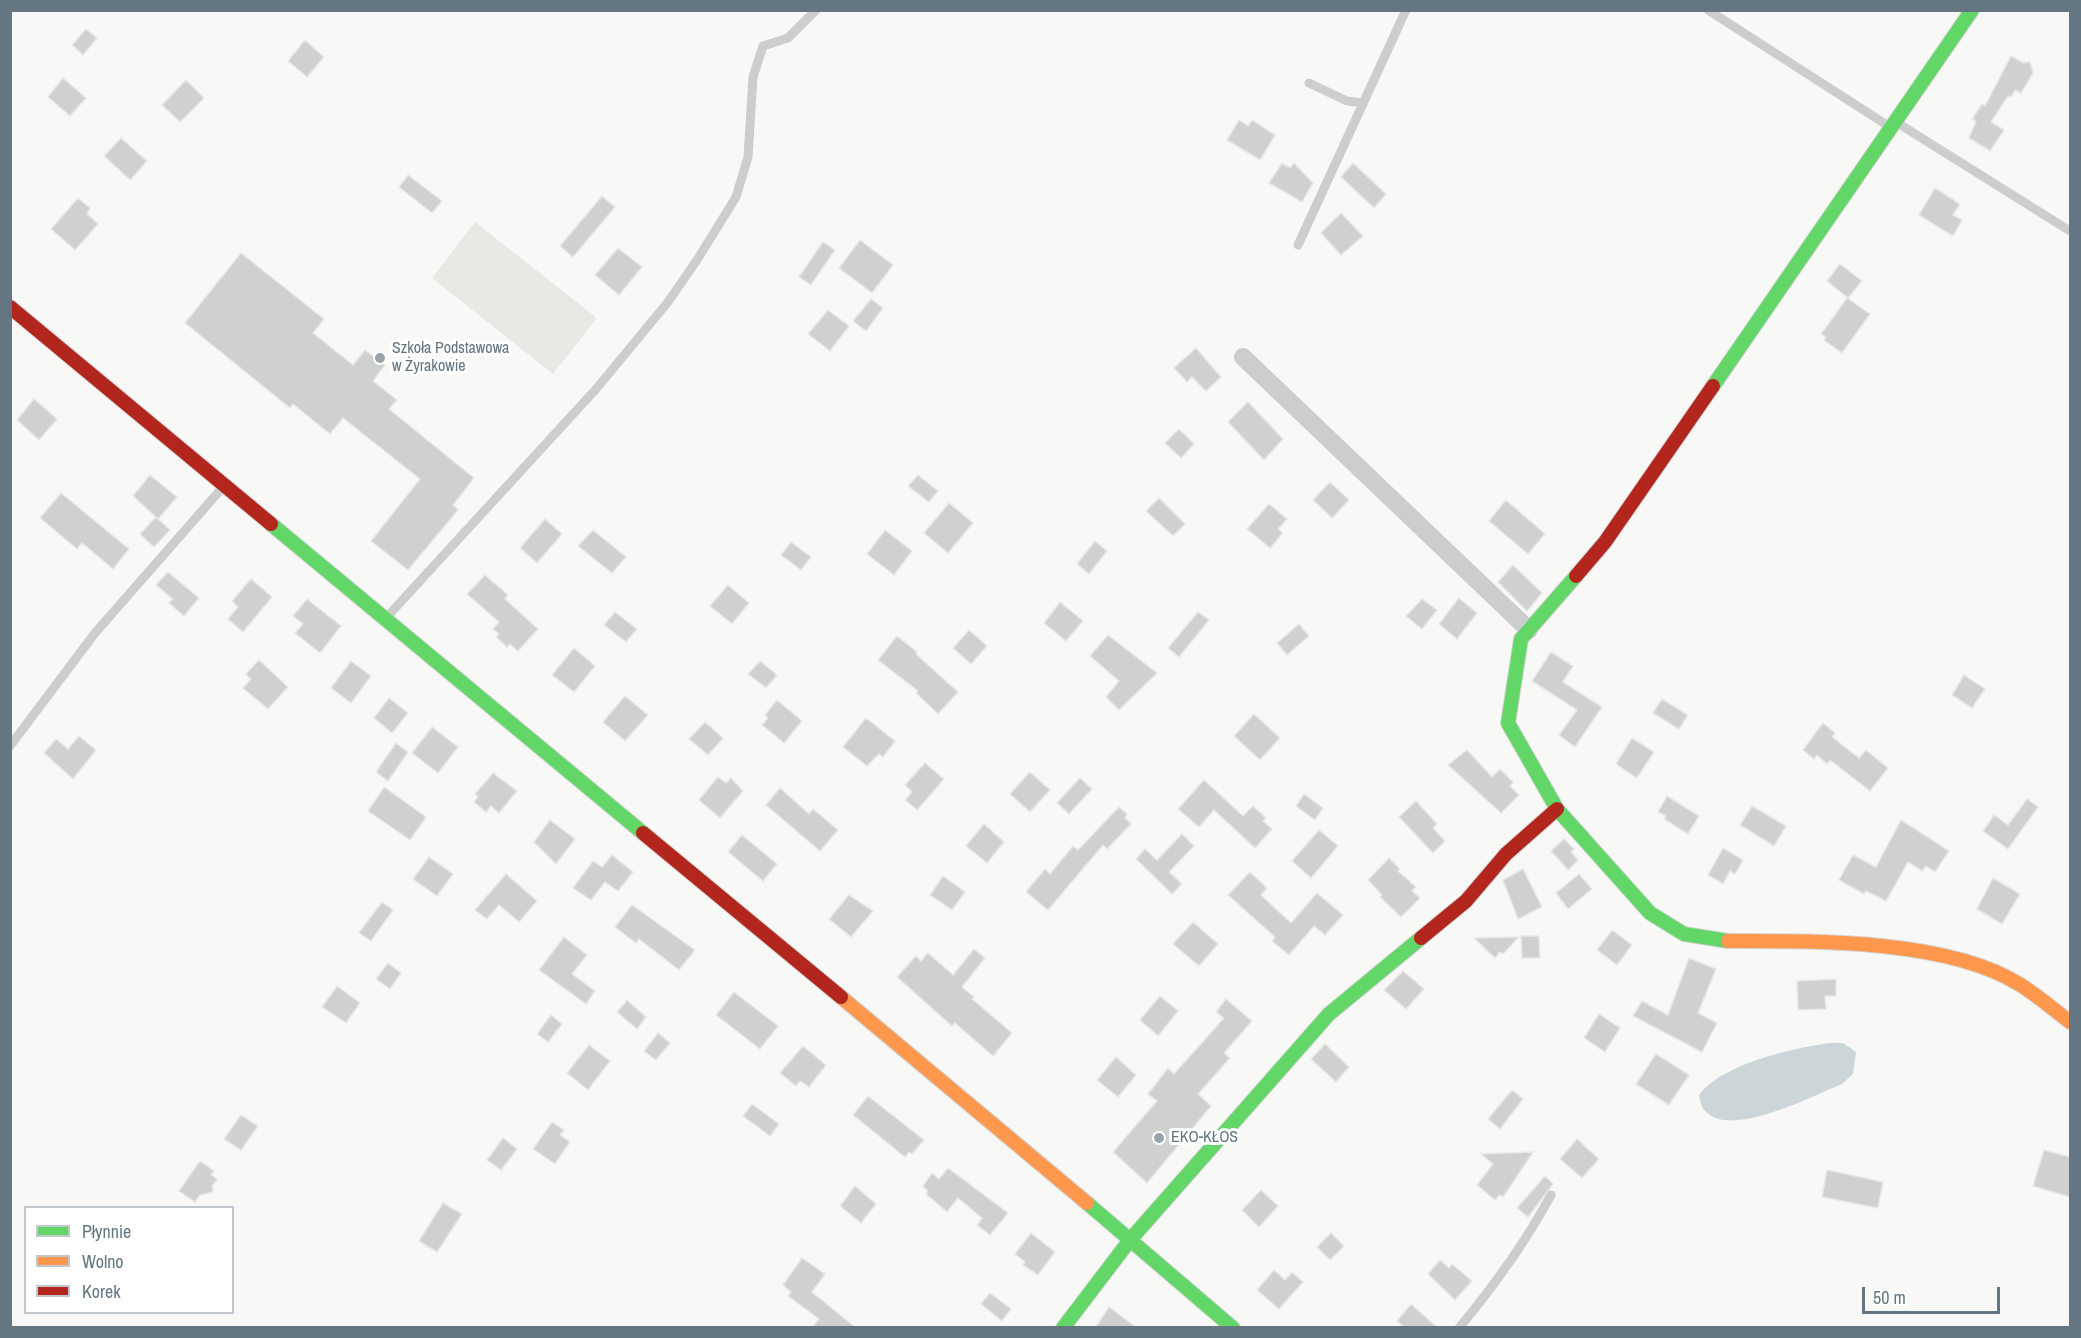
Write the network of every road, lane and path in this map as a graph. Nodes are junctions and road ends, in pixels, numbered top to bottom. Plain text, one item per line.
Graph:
1 (816, 10) edge
2 (1406, 10) edge
3 (1708, 10) edge
4 (1972, 10) edge
5 (1308, 83) dead end
6 (1363, 103) junction
7 (1894, 125) junction
8 (2070, 231) edge
9 (1298, 245) dead end
10 (10, 307) edge
11 (1243, 357) dead end
12 (224, 485) junction
13 (384, 620) junction
14 (1529, 630) junction
15 (10, 746) edge
16 (1557, 809) junction
17 (2070, 1022) edge
18 (1551, 1195) dead end
19 (1130, 1240) junction
20 (1063, 1328) edge
21 (1233, 1328) edge
22 (1459, 1328) edge

1 - 13 lane
2 - 6 lane
3 - 7 lane
4 - 7 street
5 - 6 lane
6 - 9 lane
7 - 8 lane
7 - 14 street
10 - 12 street
11 - 14 street
12 - 13 street
12 - 15 lane
13 - 19 street
14 - 16 street
16 - 17 street
16 - 19 street
18 - 22 lane
19 - 20 street
19 - 21 street

